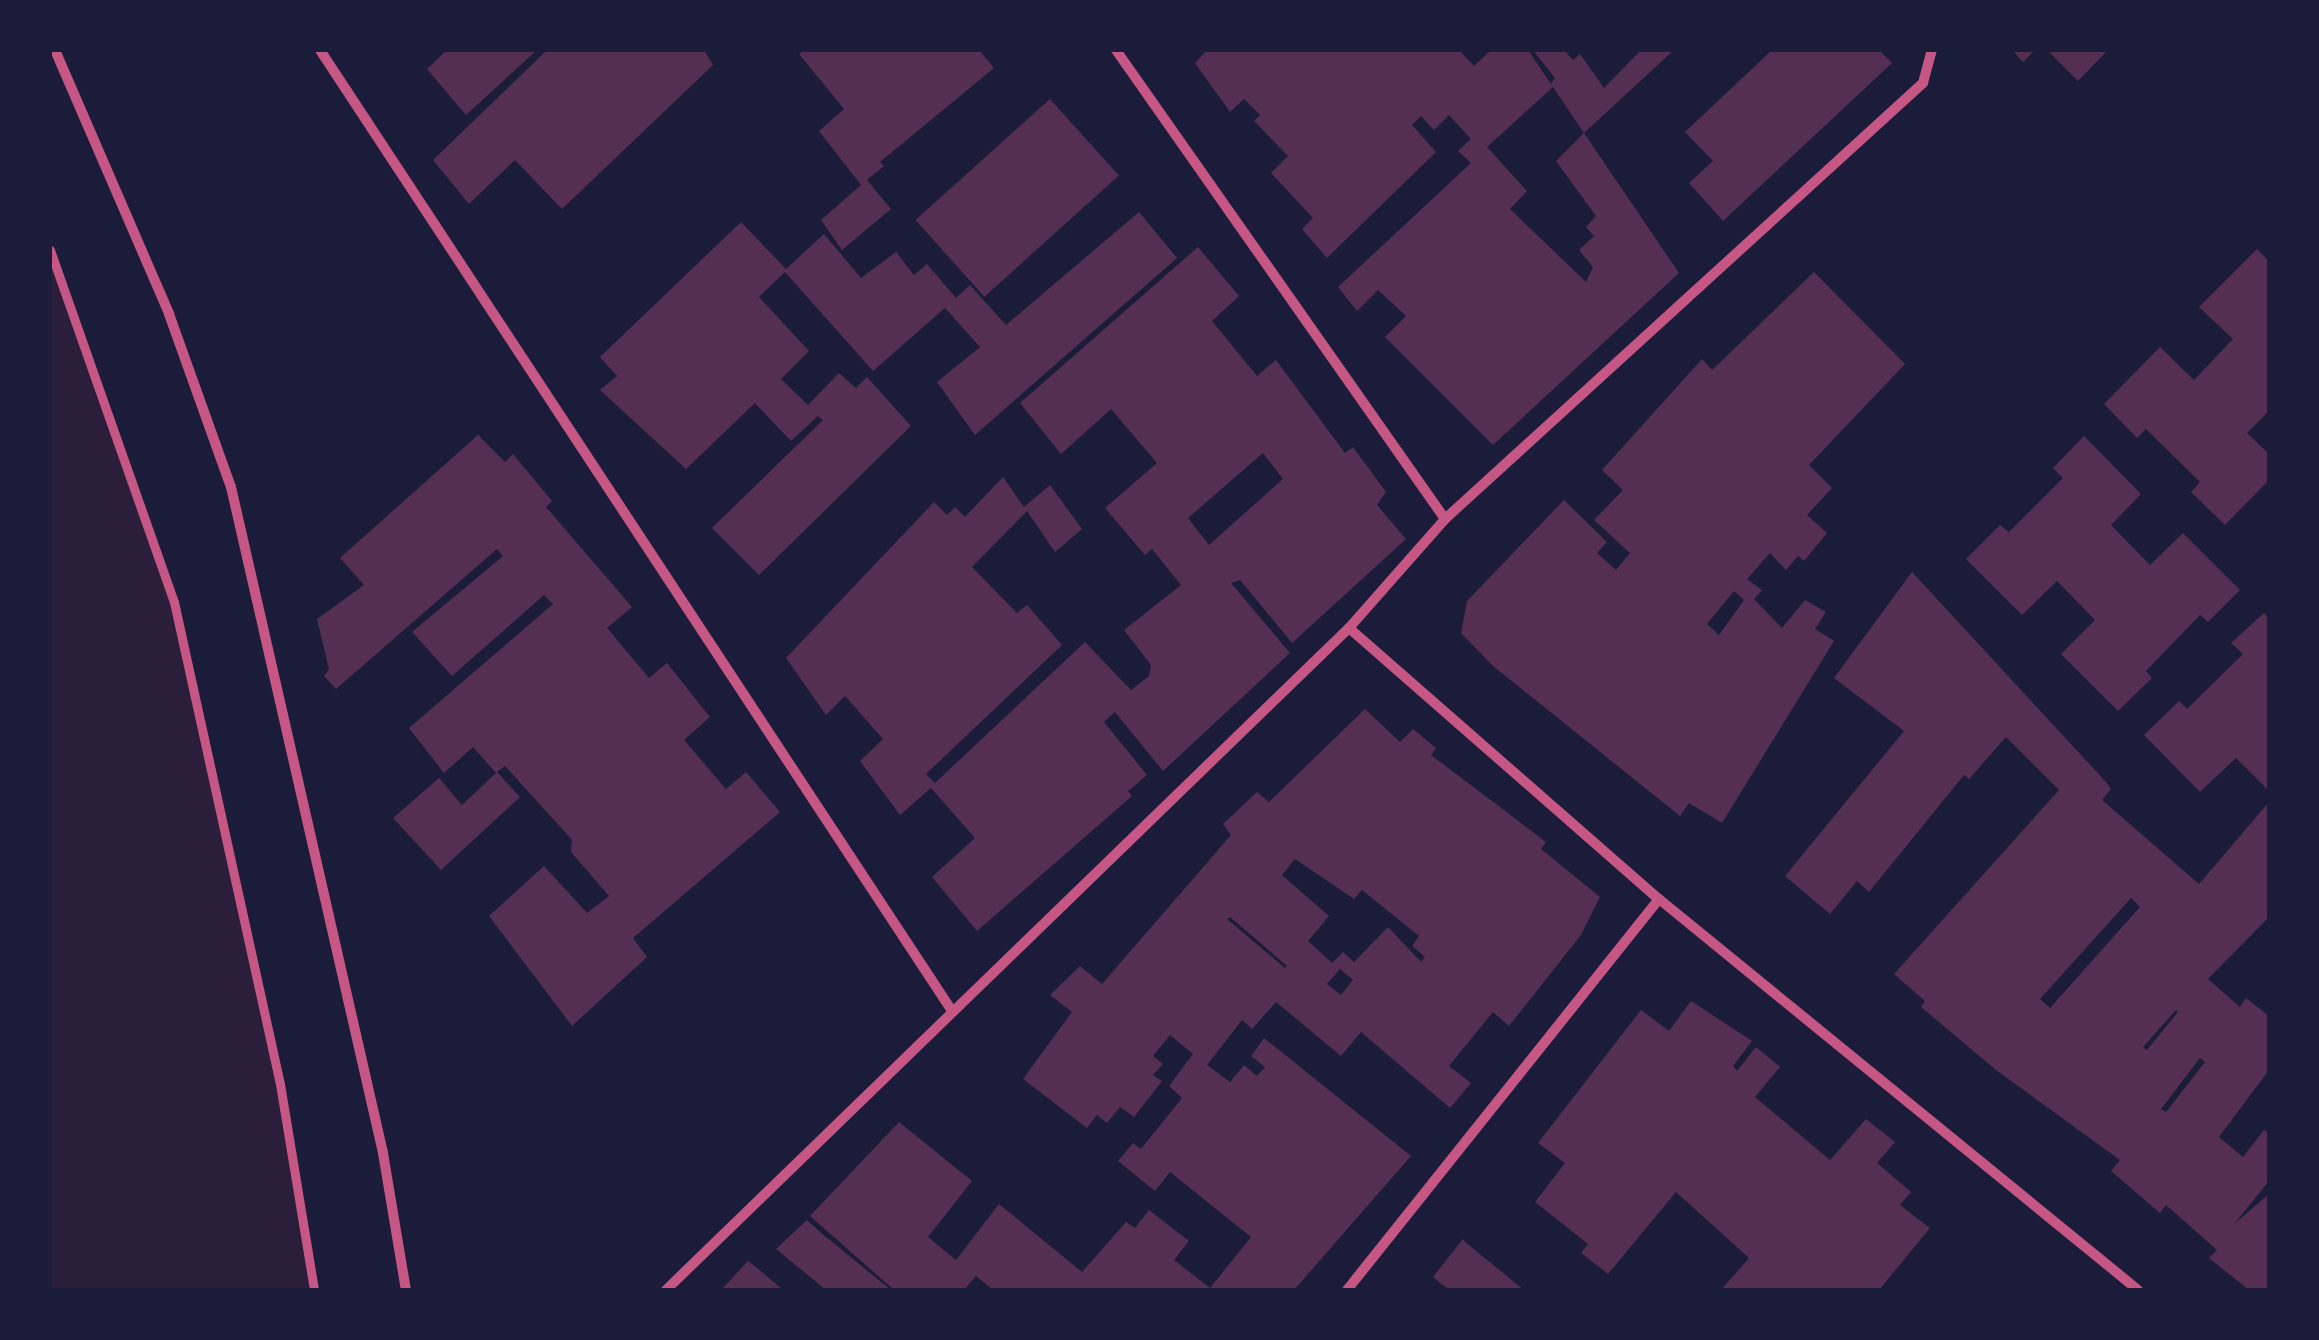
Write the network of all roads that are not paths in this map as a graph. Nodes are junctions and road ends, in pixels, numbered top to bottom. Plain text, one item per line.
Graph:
1 (55, 50) edge
2 (320, 50) edge
3 (1116, 50) edge
4 (1933, 55) edge
5 (50, 250) edge
6 (1445, 519) junction
7 (1349, 628) junction
8 (1659, 899) junction
9 (950, 1008) junction
10 (314, 1290) edge
11 (406, 1290) edge
12 (666, 1290) edge
13 (1347, 1290) edge
14 (2138, 1290) edge

1 - 11 street
2 - 9 street
3 - 6 street
4 - 6 street
5 - 10 street
6 - 7 street
7 - 8 street
7 - 9 street
8 - 13 street
8 - 14 street
9 - 12 street

